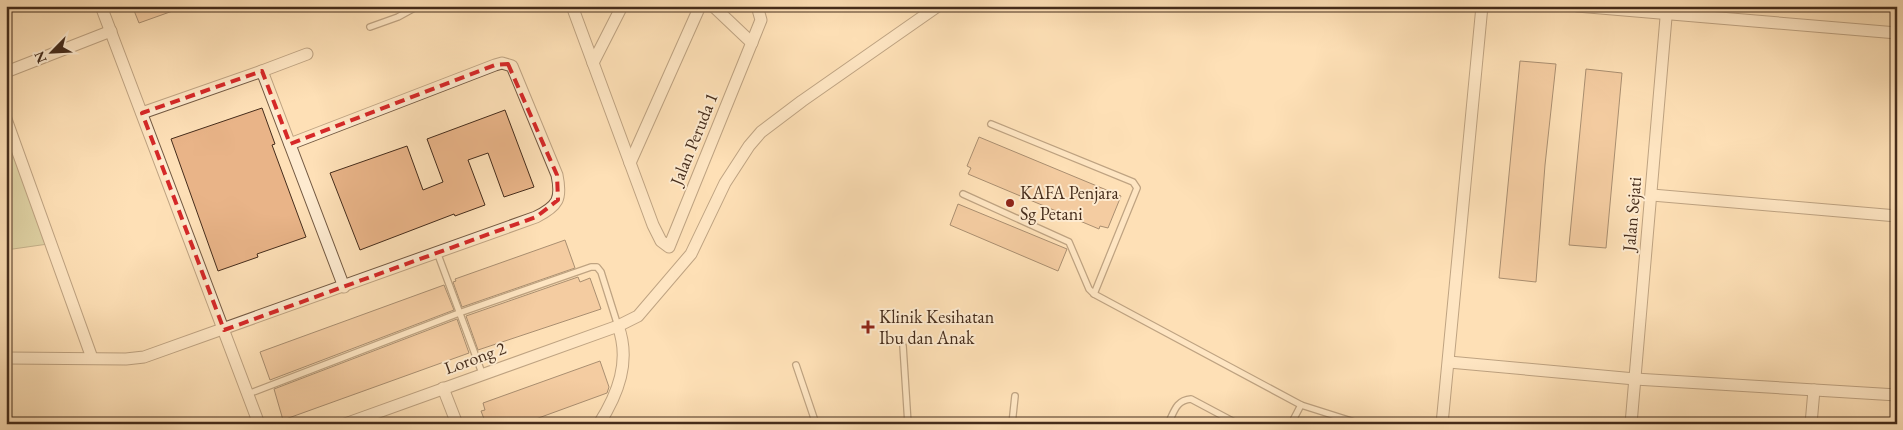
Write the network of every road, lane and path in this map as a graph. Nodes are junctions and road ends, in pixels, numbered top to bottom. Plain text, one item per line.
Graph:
1 (101, 6) edge
2 (418, 6) edge
3 (572, 6) edge
4 (622, 6) edge
5 (700, 6) edge
6 (713, 6) edge
7 (757, 6) edge
8 (938, 6) edge
9 (1482, 6) edge
10 (1577, 6) edge
11 (1667, 11) edge
12 (370, 27) dead end
13 (111, 31) junction
14 (1897, 33) edge
15 (752, 44) junction
16 (307, 54) dead end
17 (593, 63) junction
18 (262, 71) junction
19 (6, 72) edge
20 (142, 112) junction
21 (6, 119) edge
22 (992, 124) dead end
23 (290, 144) junction
24 (630, 163) junction
25 (964, 194) dead end
26 (1652, 195) junction
27 (1897, 216) edge
28 (436, 252) junction
29 (344, 287) junction
30 (1094, 294) junction
31 (459, 313) junction
32 (618, 326) junction
33 (224, 330) junction
34 (903, 346) dead end
35 (6, 358) edge
36 (92, 358) junction
37 (1449, 362) junction
38 (796, 364) dead end
39 (482, 374) junction
40 (1635, 379) junction
41 (443, 388) junction
42 (1814, 390) junction
43 (248, 394) junction
44 (1897, 395) edge
45 (1015, 396) dead end
46 (1301, 405) junction
47 (259, 424) edge
48 (345, 424) edge
49 (457, 424) edge
50 (599, 424) edge
51 (816, 424) edge
52 (908, 424) edge
53 (1012, 424) edge
54 (1168, 424) edge
55 (1238, 424) edge
56 (1291, 424) edge
57 (1361, 424) edge
58 (1442, 424) edge
59 (1631, 424) edge
60 (1811, 424) edge

1 - 13 street
2 - 12 lane
3 - 17 street
4 - 17 street
5 - 24 street
6 - 15 street
7 - 15 street, Jalan Peruda 1
8 - 32 street
9 - 37 street
10 - 11 street
11 - 14 street
11 - 26 street, Jalan Sejati
13 - 19 street
13 - 20 street
15 - 24 street, Jalan Peruda 1
16 - 18 street
17 - 24 street
18 - 20 street
18 - 23 street
20 - 33 street
21 - 36 street
22 - 30 lane
23 - 28 street
23 - 29 street
25 - 30 lane
26 - 27 street
26 - 40 street, Jalan Sejati
28 - 29 street
28 - 31 lane
29 - 33 street
30 - 46 lane
31 - 32 lane
31 - 39 lane
31 - 43 lane
32 - 39 street, Lorong 2
32 - 50 street
33 - 36 street
33 - 43 street
34 - 52 lane
35 - 36 street
37 - 40 street
37 - 58 street
38 - 51 lane
39 - 41 street, Lorong 2
40 - 42 street
40 - 59 street, Jalan Sejati
41 - 48 street, Lorong 2
41 - 49 street
42 - 44 street
42 - 60 street
43 - 47 street
45 - 53 lane
46 - 56 lane
46 - 57 lane
54 - 55 lane

